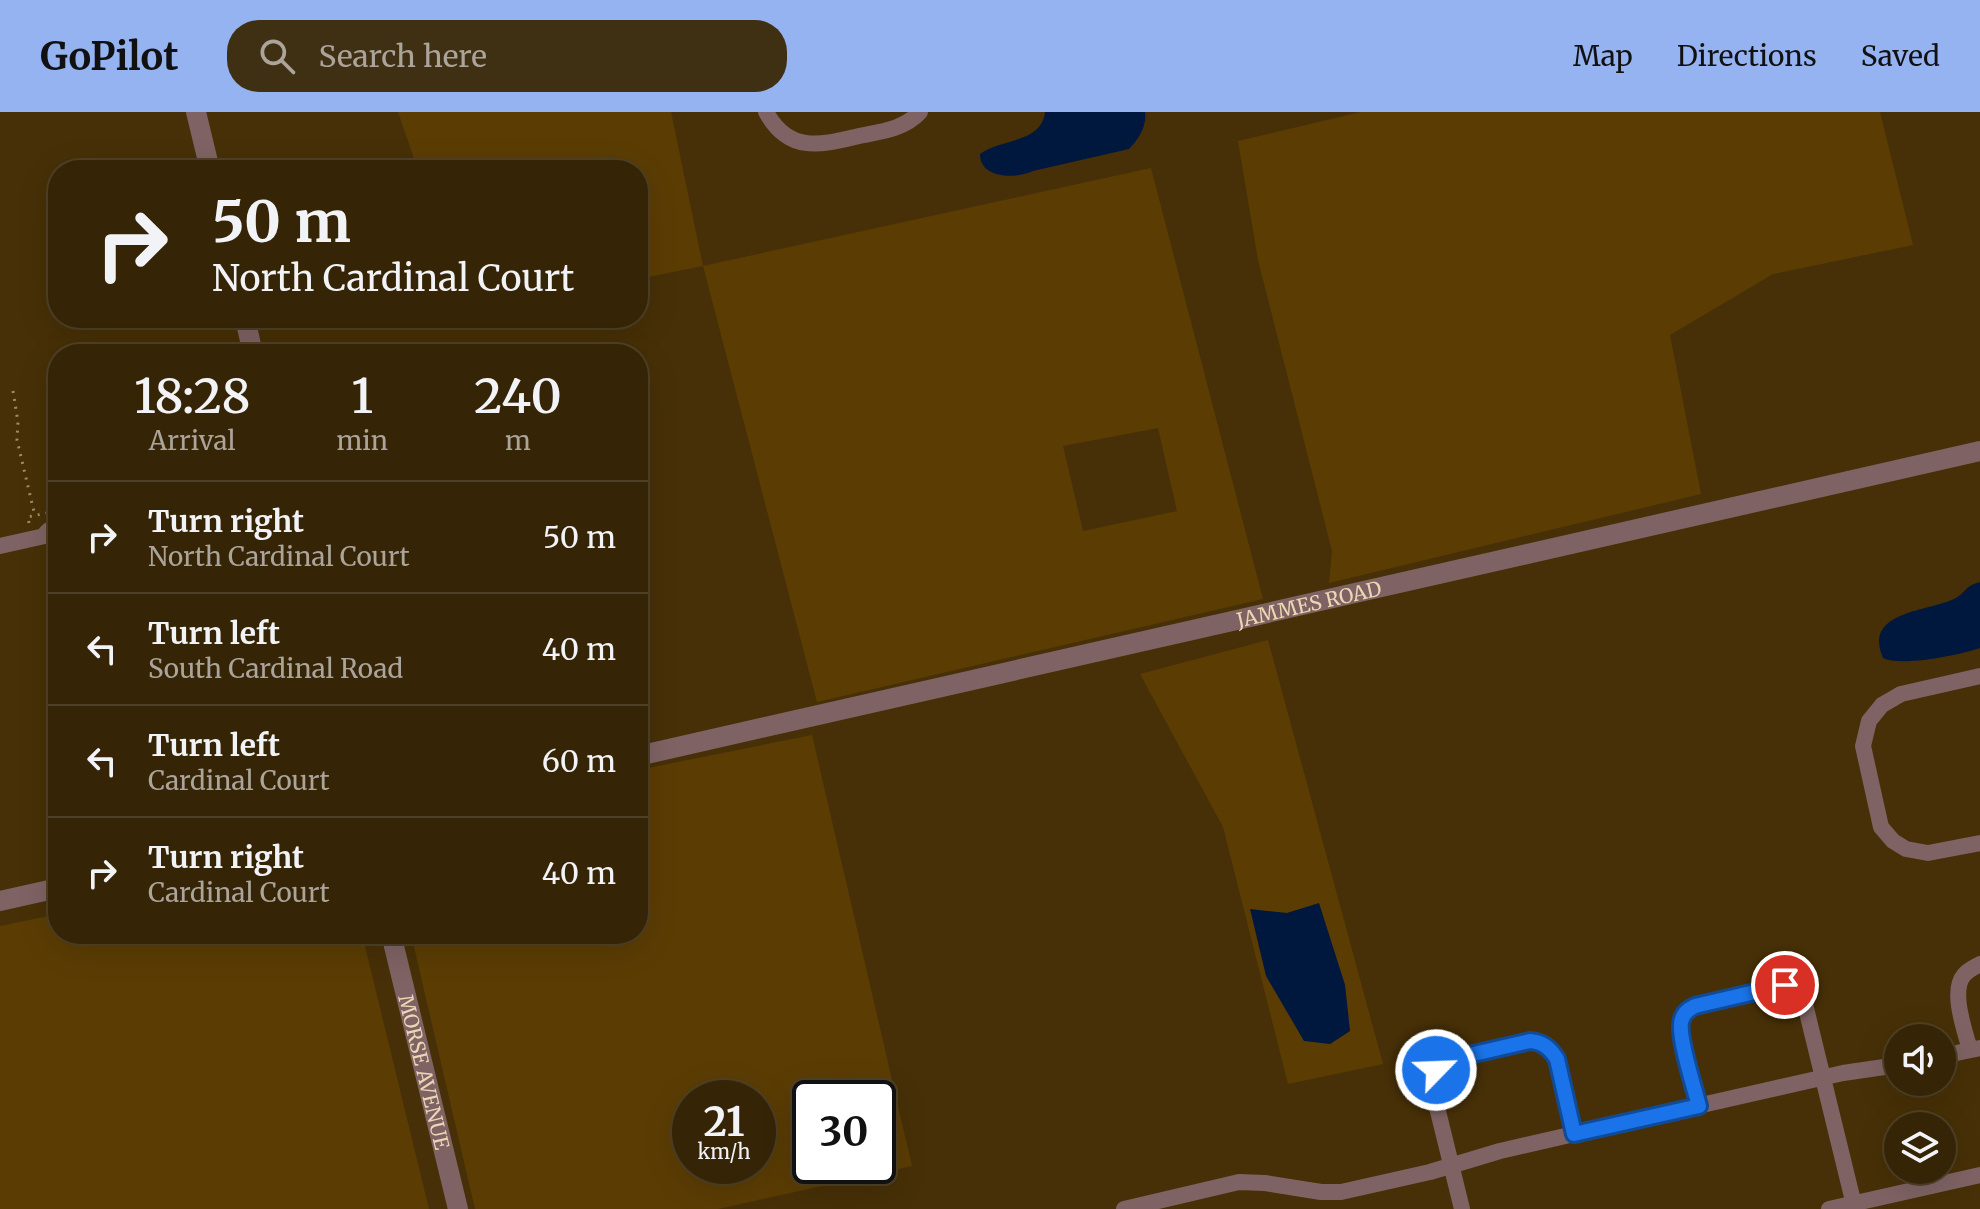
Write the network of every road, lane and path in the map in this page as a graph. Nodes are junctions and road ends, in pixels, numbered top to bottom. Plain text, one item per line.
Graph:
1 (196, 112) edge
2 (766, 112) edge
3 (920, 112) edge
4 (208, 160) edge
5 (13, 391) dead end
6 (1980, 451) edge
7 (35, 516) dead end
8 (48, 526) edge
9 (48, 535) edge
10 (39, 537) junction
11 (0, 546) edge
12 (1980, 676) edge
13 (648, 754) edge
14 (1980, 843) edge
15 (48, 890) edge
16 (0, 901) edge
17 (393, 944) edge
18 (1980, 964) edge
19 (1975, 1049) edge
20 (1884, 1067) edge
21 (1823, 1077) junction
22 (1699, 1106) junction
23 (1574, 1134) junction
24 (1451, 1164) junction
25 (1980, 1175) edge
26 (1854, 1206) edge
27 (458, 1209) edge
28 (1124, 1209) edge
29 (1462, 1209) edge
30 (1829, 1209) edge

1 - 4 street
2 - 3 street
5 - 7 path
6 - 13 street, JAMMES ROAD
8 - 10 lane
9 - 10 street
10 - 11 street
12 - 14 street
15 - 16 street
17 - 27 street, MORSE AVENUE
18 - 19 street
20 - 21 street
21 - 22 street
21 - 22 street
21 - 26 street
22 - 23 street
23 - 24 street
23 - 24 street
24 - 28 street
24 - 29 street
25 - 26 street
26 - 30 street

